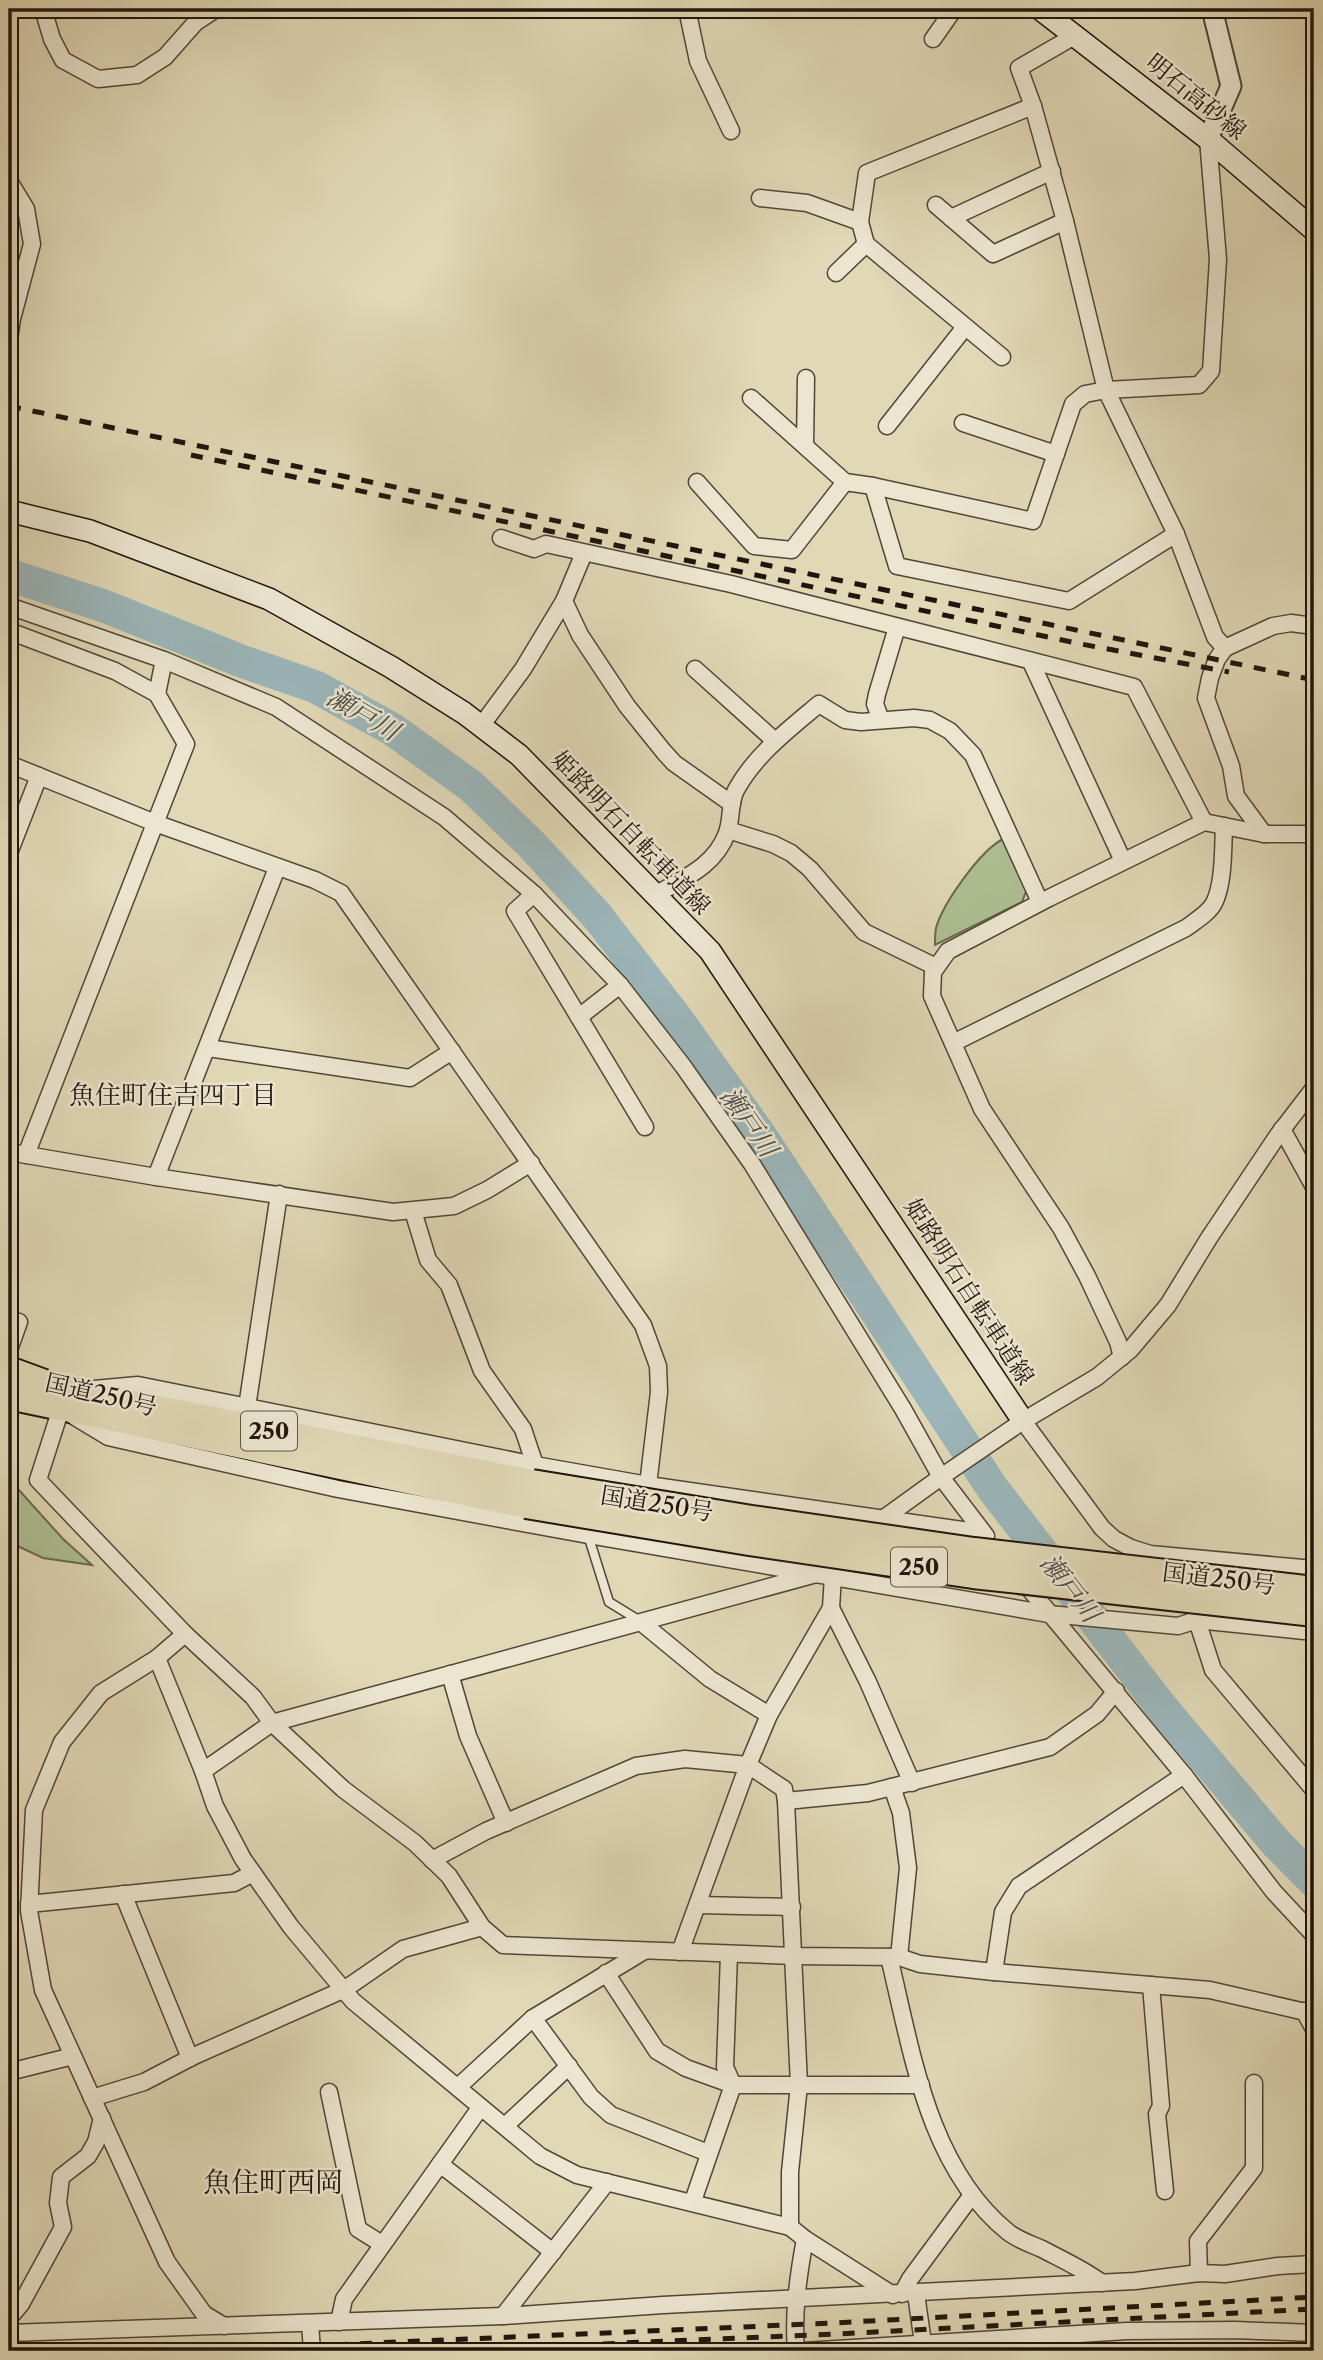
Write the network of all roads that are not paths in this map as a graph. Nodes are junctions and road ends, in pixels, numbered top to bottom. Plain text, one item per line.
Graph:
1 (43, 9) edge
2 (216, 9) edge
3 (687, 9) edge
4 (954, 9) edge
5 (1041, 9) edge
6 (1212, 9) edge
7 (1076, 34) junction
8 (933, 39) dead end
9 (1033, 106) junction
10 (731, 131) dead end
11 (1208, 139) junction
12 (1052, 171) junction
13 (9, 181) edge
14 (760, 198) dead end
15 (936, 205) dead end
16 (951, 218) junction
17 (1065, 221) junction
18 (860, 222) junction
19 (1314, 230) edge
20 (866, 244) junction
21 (836, 273) dead end
22 (965, 327) junction
23 (9, 339) edge
24 (1002, 357) dead end
25 (806, 378) dead end
26 (1106, 390) junction
27 (751, 398) dead end
28 (963, 423) dead end
29 (887, 426) dead end
30 (805, 446) junction
31 (1056, 454) junction
32 (697, 482) dead end
33 (845, 482) junction
34 (873, 485) junction
35 (9, 511) edge
36 (1176, 534) junction
37 (501, 538) dead end
38 (584, 552) junction
39 (564, 601) junction
40 (9, 606) edge
41 (897, 626) junction
42 (1314, 626) edge
43 (9, 631) edge
44 (1225, 648) junction
45 (164, 660) junction
46 (1031, 662) junction
47 (695, 669) dead end
48 (157, 694) junction
49 (881, 720) junction
50 (481, 726) junction
51 (775, 741) junction
52 (9, 764) edge
53 (39, 776) junction
54 (732, 804) junction
55 (1204, 822) junction
56 (155, 823) junction
57 (1224, 826) junction
58 (728, 830) junction
59 (1264, 834) junction
60 (1314, 834) edge
61 (9, 853) edge
62 (1123, 861) junction
63 (277, 868) junction
64 (534, 894) junction
65 (655, 895) junction
66 (1040, 902) junction
67 (936, 967) junction
68 (620, 985) junction
69 (579, 1017) junction
70 (953, 1043) junction
71 (208, 1048) junction
72 (452, 1051) junction
73 (1314, 1088) edge
74 (645, 1127) dead end
75 (1282, 1129) junction
76 (9, 1152) edge
77 (26, 1155) junction
78 (531, 1163) junction
79 (156, 1177) junction
80 (1314, 1187) edge
81 (279, 1194) junction
82 (413, 1210) junction
83 (9, 1319) edge
84 (9, 1350) edge
85 (1122, 1357) junction
86 (9, 1370) edge
87 (9, 1396) edge
88 (64, 1399) junction
89 (247, 1406) junction
90 (1019, 1424) junction
91 (940, 1477) junction
92 (531, 1485) junction
93 (648, 1485) junction
94 (882, 1520) junction
95 (983, 1533) junction
96 (588, 1535) junction
97 (1171, 1557) junction
98 (1314, 1569) edge
99 (816, 1574) junction
100 (834, 1576) junction
101 (1314, 1590) edge
102 (831, 1608) junction
103 (1314, 1613) edge
104 (1049, 1614) junction
105 (1197, 1620) junction
106 (642, 1623) junction
107 (1314, 1633) edge
108 (185, 1634) junction
109 (157, 1658) junction
110 (450, 1674) junction
111 (1116, 1691) junction
112 (769, 1716) junction
113 (272, 1723) junction
114 (748, 1765) junction
115 (203, 1771) junction
116 (1184, 1775) junction
117 (912, 1783) junction
118 (892, 1787) junction
119 (1314, 1790) edge
120 (786, 1801) junction
121 (506, 1823) junction
122 (432, 1860) junction
123 (253, 1873) junction
124 (123, 1894) junction
125 (29, 1904) junction
126 (698, 1905) junction
127 (792, 1907) junction
128 (482, 1927) junction
129 (1314, 1935) edge
130 (644, 1951) junction
131 (680, 1952) junction
132 (729, 1954) junction
133 (794, 1956) junction
134 (894, 1957) junction
135 (994, 1972) junction
136 (606, 1973) junction
137 (1151, 1985) junction
138 (345, 1989) junction
139 (1309, 2012) edge
140 (533, 2018) junction
141 (1314, 2029) edge
142 (73, 2056) junction
143 (190, 2058) junction
144 (569, 2066) junction
145 (9, 2072) edge
146 (1254, 2083) dead end
147 (733, 2085) junction
148 (799, 2085) junction
149 (922, 2085) junction
150 (458, 2087) junction
151 (329, 2092) dead end
152 (92, 2098) junction
153 (480, 2108) junction
154 (102, 2118) junction
155 (505, 2126) junction
156 (708, 2153) junction
157 (440, 2164) junction
158 (607, 2182) junction
159 (1165, 2191) dead end
160 (972, 2195) junction
161 (693, 2201) junction
162 (790, 2227) junction
163 (805, 2239) junction
164 (382, 2244) junction
165 (553, 2252) junction
166 (1314, 2264) edge
167 (1199, 2273) junction
168 (1102, 2283) junction
169 (904, 2294) junction
170 (796, 2299) junction
171 (503, 2316) junction
172 (9, 2318) edge
173 (339, 2322) junction
174 (310, 2323) junction
175 (226, 2327) junction
176 (9, 2333) edge
177 (1314, 2333) edge
178 (923, 2343) junction
179 (955, 2347) edge
180 (312, 2351) edge
181 (796, 2351) edge
182 (804, 2351) edge

1 - 2 street
3 - 10 street
4 - 8 street
5 - 7 main road, 明石高砂線
6 - 11 street
7 - 9 street
7 - 11 main road, 明石高砂線
9 - 12 street
9 - 18 street
11 - 19 main road, 明石高砂線
11 - 26 street
12 - 16 street
12 - 17 street
13 - 23 street
14 - 18 street
15 - 16 street
16 - 17 street
17 - 26 street
18 - 20 street
20 - 21 street
20 - 22 street
22 - 24 street
22 - 29 street
25 - 30 street
26 - 31 street
26 - 36 street
27 - 30 street
28 - 31 street
30 - 33 street
31 - 34 street
32 - 33 street
33 - 34 street
34 - 36 street
35 - 50 main road, 姫路明石自転車道線
36 - 44 street
37 - 38 street
38 - 39 street
38 - 41 street
39 - 50 street
39 - 54 street
40 - 45 street
41 - 46 street
41 - 49 street
42 - 44 street
43 - 48 street
44 - 59 street
45 - 48 street
45 - 64 street
46 - 55 street
46 - 62 street
47 - 51 street
48 - 56 street
49 - 51 street
49 - 66 street
50 - 65 main road, 姫路明石自転車道線
51 - 54 street
52 - 53 street
53 - 56 street
53 - 61 street
54 - 58 street
55 - 57 street
55 - 62 street
56 - 63 street
56 - 77 street
57 - 59 street
57 - 70 street
58 - 65 street
58 - 67 street
59 - 60 street
62 - 66 street
63 - 71 street
63 - 72 street
64 - 68 street
64 - 69 street
65 - 90 main road, 姫路明石自転車道線
66 - 67 street
67 - 70 street
68 - 69 street
68 - 91 street
69 - 74 street
70 - 85 street
71 - 72 street
71 - 79 street
72 - 78 street
73 - 75 street
75 - 80 street
75 - 85 street
76 - 77 street
77 - 79 street
78 - 82 street
78 - 93 street
79 - 81 street
81 - 82 street
81 - 89 street
82 - 92 street
83 - 84 street
85 - 90 street
86 - 88 highway, 国道250号 / 250
87 - 88 highway, 国道250号 / 250
88 - 89 street
88 - 92 highway, 国道250号 / 250
88 - 96 street
88 - 108 street
89 - 92 street
90 - 91 street
90 - 97 street
91 - 94 street
91 - 95 street
92 - 93 street
92 - 96 street
92 - 101 highway, 国道250号 / 250, bridge
92 - 103 highway, 国道250号 / 250, bridge
93 - 94 street
94 - 95 street
94 - 99 street
95 - 104 street
96 - 99 street
96 - 106 lane
97 - 98 street
97 - 105 street
99 - 100 street
99 - 106 street
100 - 102 street
100 - 104 street
102 - 112 street
102 - 117 street
104 - 105 street
104 - 111 street
105 - 107 street
105 - 119 street
106 - 110 street
106 - 112 street
108 - 109 street
108 - 113 street
109 - 115 street
109 - 125 street
110 - 113 street
110 - 121 street
111 - 116 street
111 - 117 street
112 - 114 street
113 - 115 street
113 - 122 street
114 - 120 street
114 - 121 street
114 - 126 street
115 - 123 street
116 - 129 street
116 - 135 street
117 - 118 street
118 - 120 street
118 - 134 street
120 - 127 street
121 - 122 street
122 - 128 street
123 - 124 street
123 - 138 street
124 - 125 street
124 - 143 street
125 - 142 street
126 - 127 street
126 - 131 street
127 - 133 street
128 - 130 street
128 - 138 street
130 - 131 street
130 - 136 street
131 - 132 street
132 - 133 street
132 - 147 street
133 - 134 street
133 - 148 street
134 - 135 street
134 - 149 street
135 - 137 street
136 - 140 street
136 - 147 street
137 - 139 street
137 - 159 street
138 - 143 street
138 - 150 street
139 - 141 street
140 - 144 street
140 - 150 street
142 - 145 street
142 - 152 street
143 - 152 street
144 - 155 street
144 - 156 street
146 - 167 street
147 - 148 street
147 - 156 street
148 - 149 street
148 - 162 street
149 - 160 street
150 - 153 street
151 - 164 street
152 - 154 street
153 - 155 street
153 - 157 street
154 - 172 street
154 - 175 street
155 - 158 street
156 - 161 street
157 - 164 street
157 - 165 street
158 - 161 street
158 - 165 street
160 - 168 street
160 - 169 street
161 - 162 street
162 - 163 street
163 - 169 street
163 - 170 street
164 - 173 street
165 - 171 street
166 - 167 street
167 - 168 street
168 - 169 street
169 - 170 street
169 - 178 street
170 - 171 street
170 - 181 street
171 - 173 street
173 - 174 street
174 - 175 street
174 - 180 street
175 - 176 street
177 - 179 street
178 - 179 street
178 - 182 street

